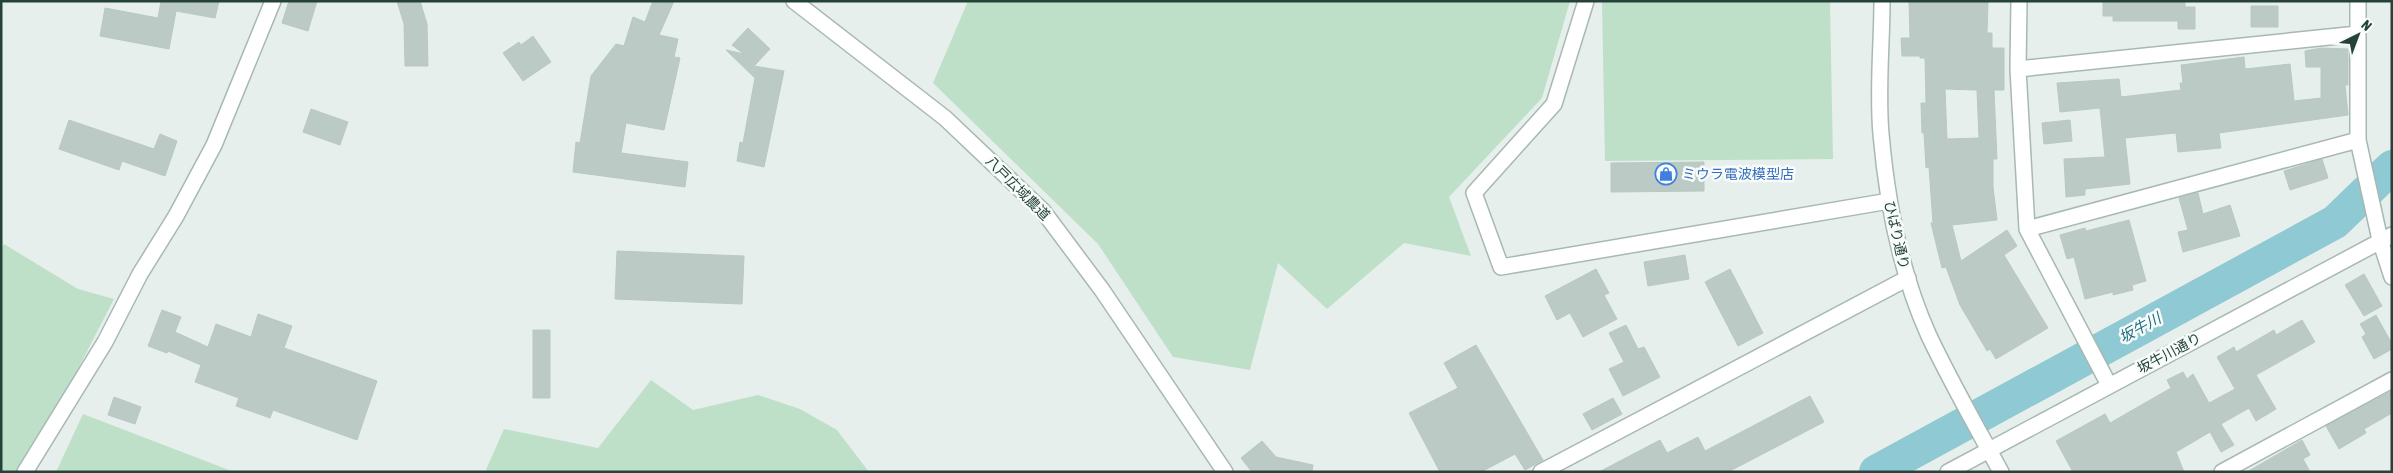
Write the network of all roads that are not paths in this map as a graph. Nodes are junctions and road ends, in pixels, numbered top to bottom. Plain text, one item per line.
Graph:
1 (273, 1) edge
2 (794, 1) edge
3 (1586, 1) edge
4 (1882, 1) edge
5 (2019, 1) edge
6 (2358, 1) edge
7 (2358, 34) junction
8 (2018, 69) junction
9 (2358, 140) junction
10 (1889, 201) junction
11 (2027, 229) junction
12 (2386, 238) edge
13 (2392, 277) edge
14 (1908, 278) junction
15 (2392, 380) edge
16 (2108, 385) junction
17 (1985, 443) junction
18 (24, 472) edge
19 (1225, 472) edge
20 (1541, 472) edge
21 (1948, 472) edge
22 (2001, 472) edge
23 (2222, 472) edge

1 - 18 street
2 - 19 street, 八戸広域農道
3 - 10 street
4 - 10 street, ひばり通り
5 - 8 street
6 - 7 street
7 - 8 street
7 - 9 street
8 - 11 street
9 - 11 street
9 - 12 street
10 - 14 street, ひばり通り
11 - 16 street
12 - 13 street
12 - 16 street, 坂牛川通り
14 - 17 street, ひばり通り
14 - 20 street
15 - 23 street
16 - 17 street, 坂牛川通り
17 - 21 street, 坂牛川通り
17 - 22 street, ひばり通り

